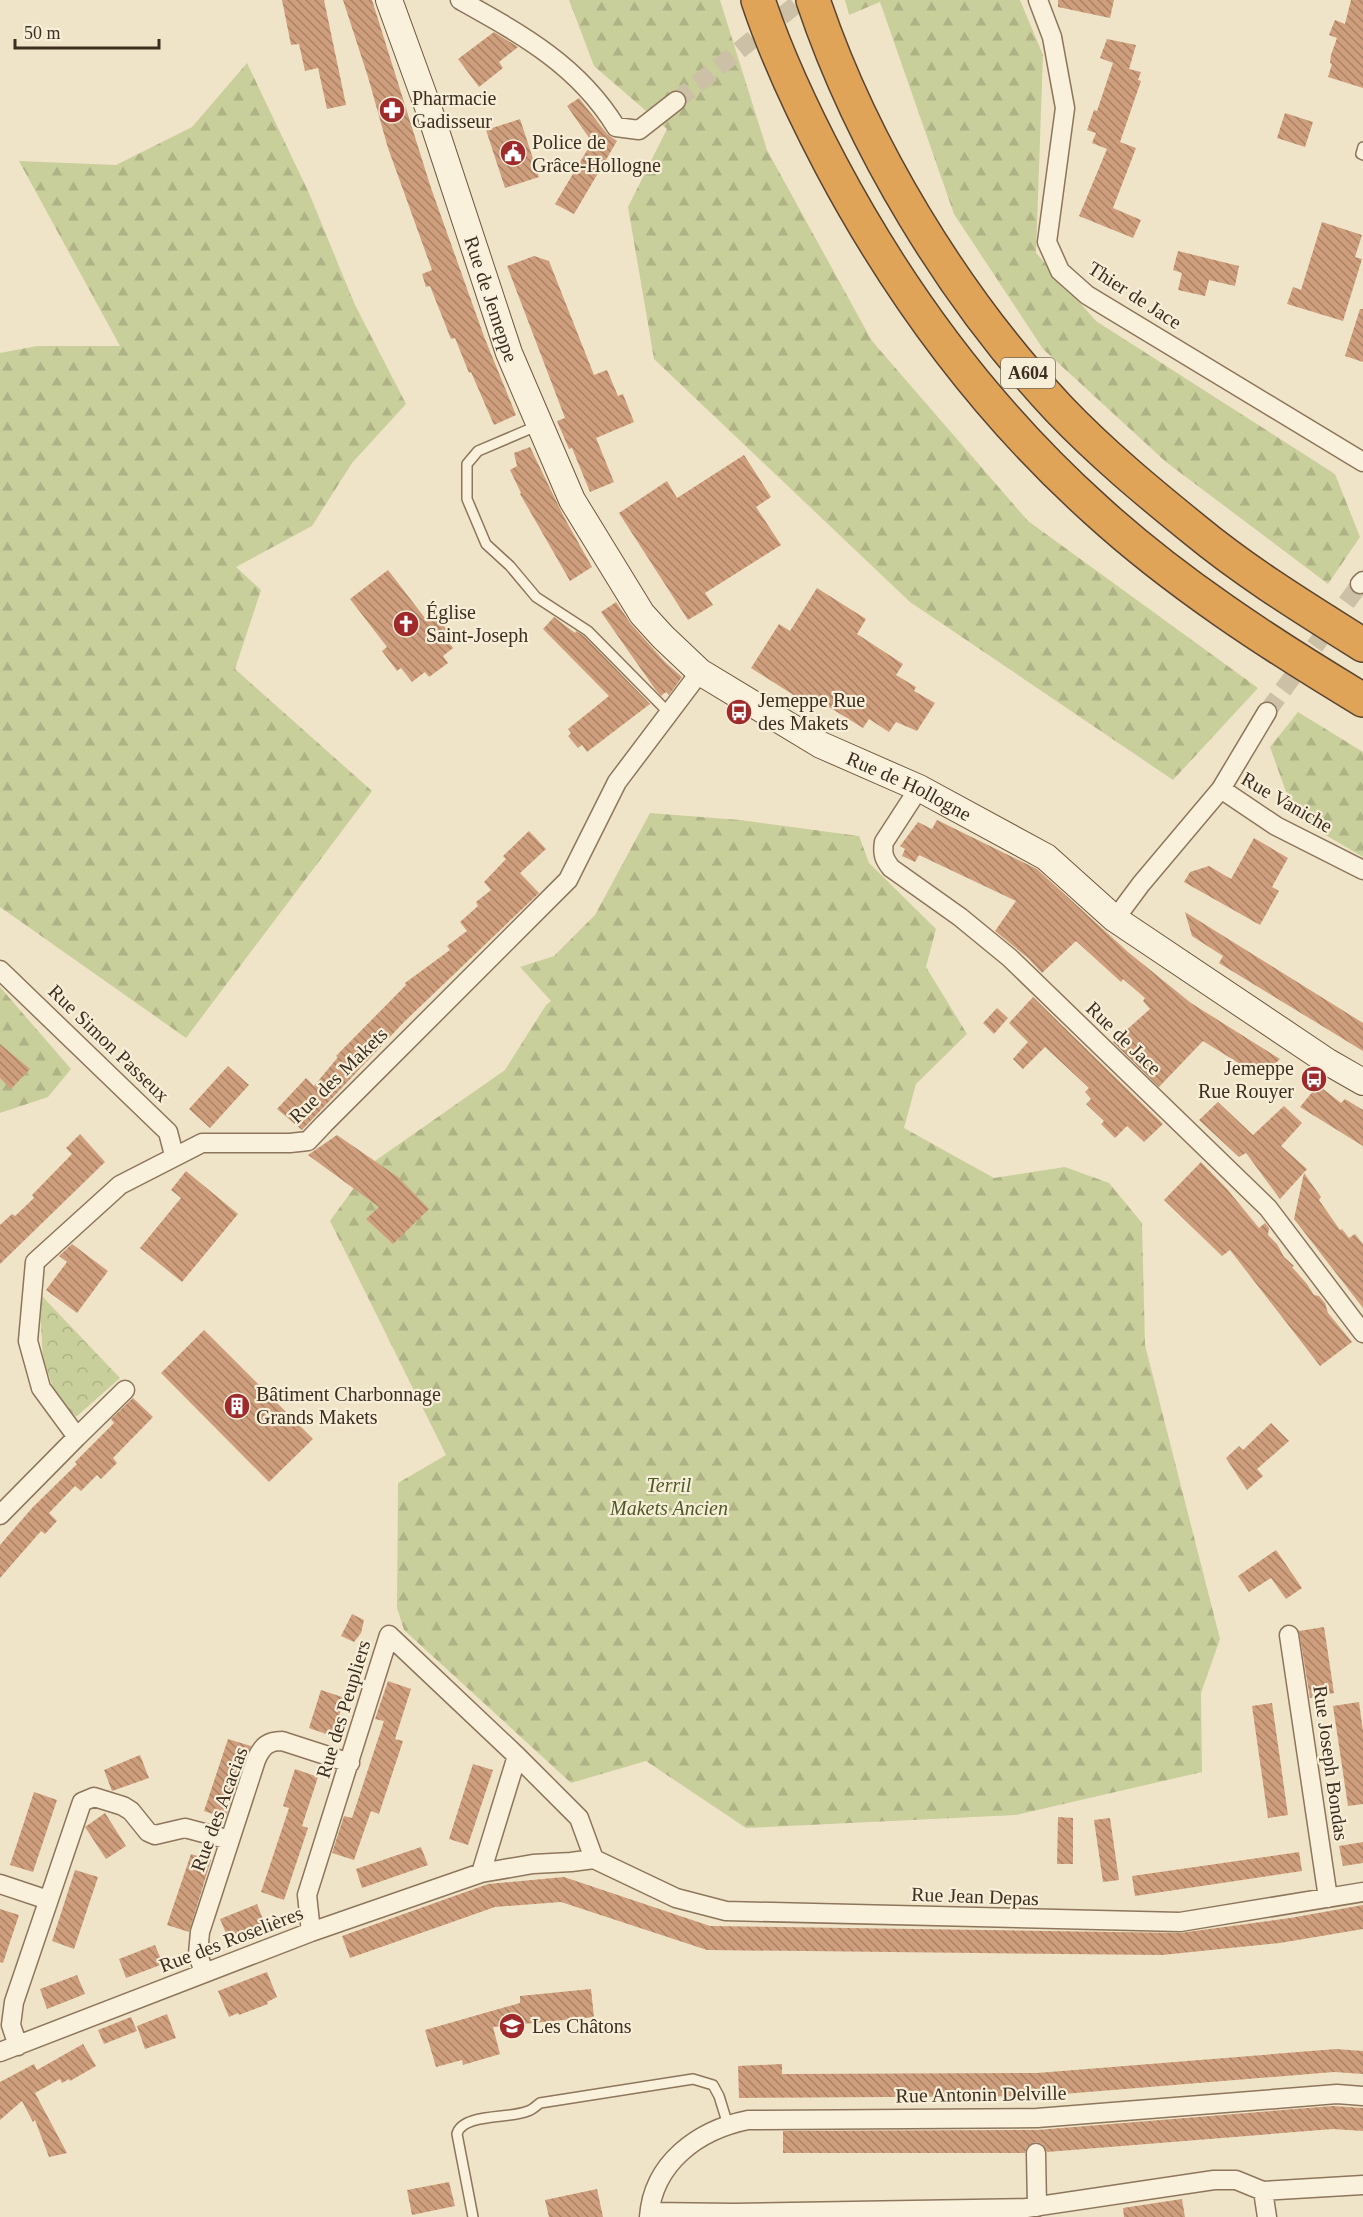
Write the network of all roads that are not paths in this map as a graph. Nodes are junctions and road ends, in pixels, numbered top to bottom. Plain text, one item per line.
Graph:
1 (389, 0) edge
2 (460, 0) edge
3 (758, 0) edge
4 (813, 0) edge
5 (1038, 0) edge
6 (676, 101) tunnel mouth
7 (1363, 147) edge
8 (1363, 155) edge
9 (540, 424) junction
10 (1363, 462) edge
11 (623, 586) joint
12 (1363, 645) edge
13 (700, 672) junction
14 (1363, 700) edge
15 (1267, 712) tunnel mouth
16 (669, 713) junction
17 (919, 788) junction
18 (1221, 789) junction
19 (1363, 870) edge
20 (1115, 919) junction
21 (0, 970) edge
22 (1363, 1082) edge
23 (174, 1155) junction
24 (1363, 1333) edge
25 (125, 1390) dead end
26 (77, 1437) junction
27 (0, 1515) edge
28 (1289, 1635) dead end
29 (517, 1756) junction
30 (350, 1764) junction
31 (230, 1840) junction
32 (594, 1859) junction
33 (481, 1873) junction
34 (0, 1884) edge
35 (1363, 1892) edge
36 (1328, 1898) junction
37 (48, 1900) junction
38 (311, 1932) junction
39 (204, 1973) junction
40 (18, 2046) junction
41 (0, 2052) edge
42 (1363, 2096) edge
43 (728, 2125) junction
44 (1036, 2153) dead end
45 (1363, 2186) edge
46 (1263, 2191) junction
47 (1037, 2206) junction
48 (1085, 2208) edge
49 (972, 2213) edge
50 (650, 2214) edge
51 (859, 2214) edge
52 (734, 2215) edge
53 (473, 2217) edge
54 (1267, 2217) edge

1 - 9 street, Rue de Jemeppe
2 - 6 street
3 - 14 highway, A604
4 - 12 highway, A604
5 - 10 street, Thier de Jace
7 - 8 lane
9 - 11 street, Rue de Jemeppe
9 - 16 lane
11 - 13 street, Rue de Hollogne
13 - 16 street, Rue des Makets
13 - 17 street, Rue de Hollogne
15 - 18 street
16 - 23 street, Rue des Makets
17 - 20 street, Rue de Hollogne
17 - 24 street, Rue de Jace
18 - 19 street, Rue Vaniche
18 - 20 street
20 - 22 street, Rue de Hollogne
21 - 23 street, Rue Simon Passeux
23 - 26 street, Rue des Makets
25 - 26 street
26 - 27 street
28 - 36 street, Rue Joseph Bondas
29 - 30 street, Rue des Peupliers
29 - 32 street
29 - 33 street
30 - 31 street, Rue des Acacias
30 - 38 street, Rue des Peupliers
31 - 37 street
31 - 39 street, Rue des Acacias
32 - 33 street, Rue des Roselières
32 - 36 street, Rue Jean Depas
33 - 38 street, Rue des Roselières
34 - 37 street
35 - 36 street, Rue Jean Depas
37 - 40 street
38 - 39 street, Rue des Roselières
39 - 40 street, Rue des Roselières
40 - 41 street, Rue des Roselières
42 - 43 street, Rue Antonin Delville
43 - 50 street, Rue Antonin Delville
43 - 53 lane
44 - 47 street
45 - 46 street
46 - 48 street
46 - 54 street
47 - 48 street
47 - 49 street
49 - 51 street
50 - 52 street
51 - 52 street

